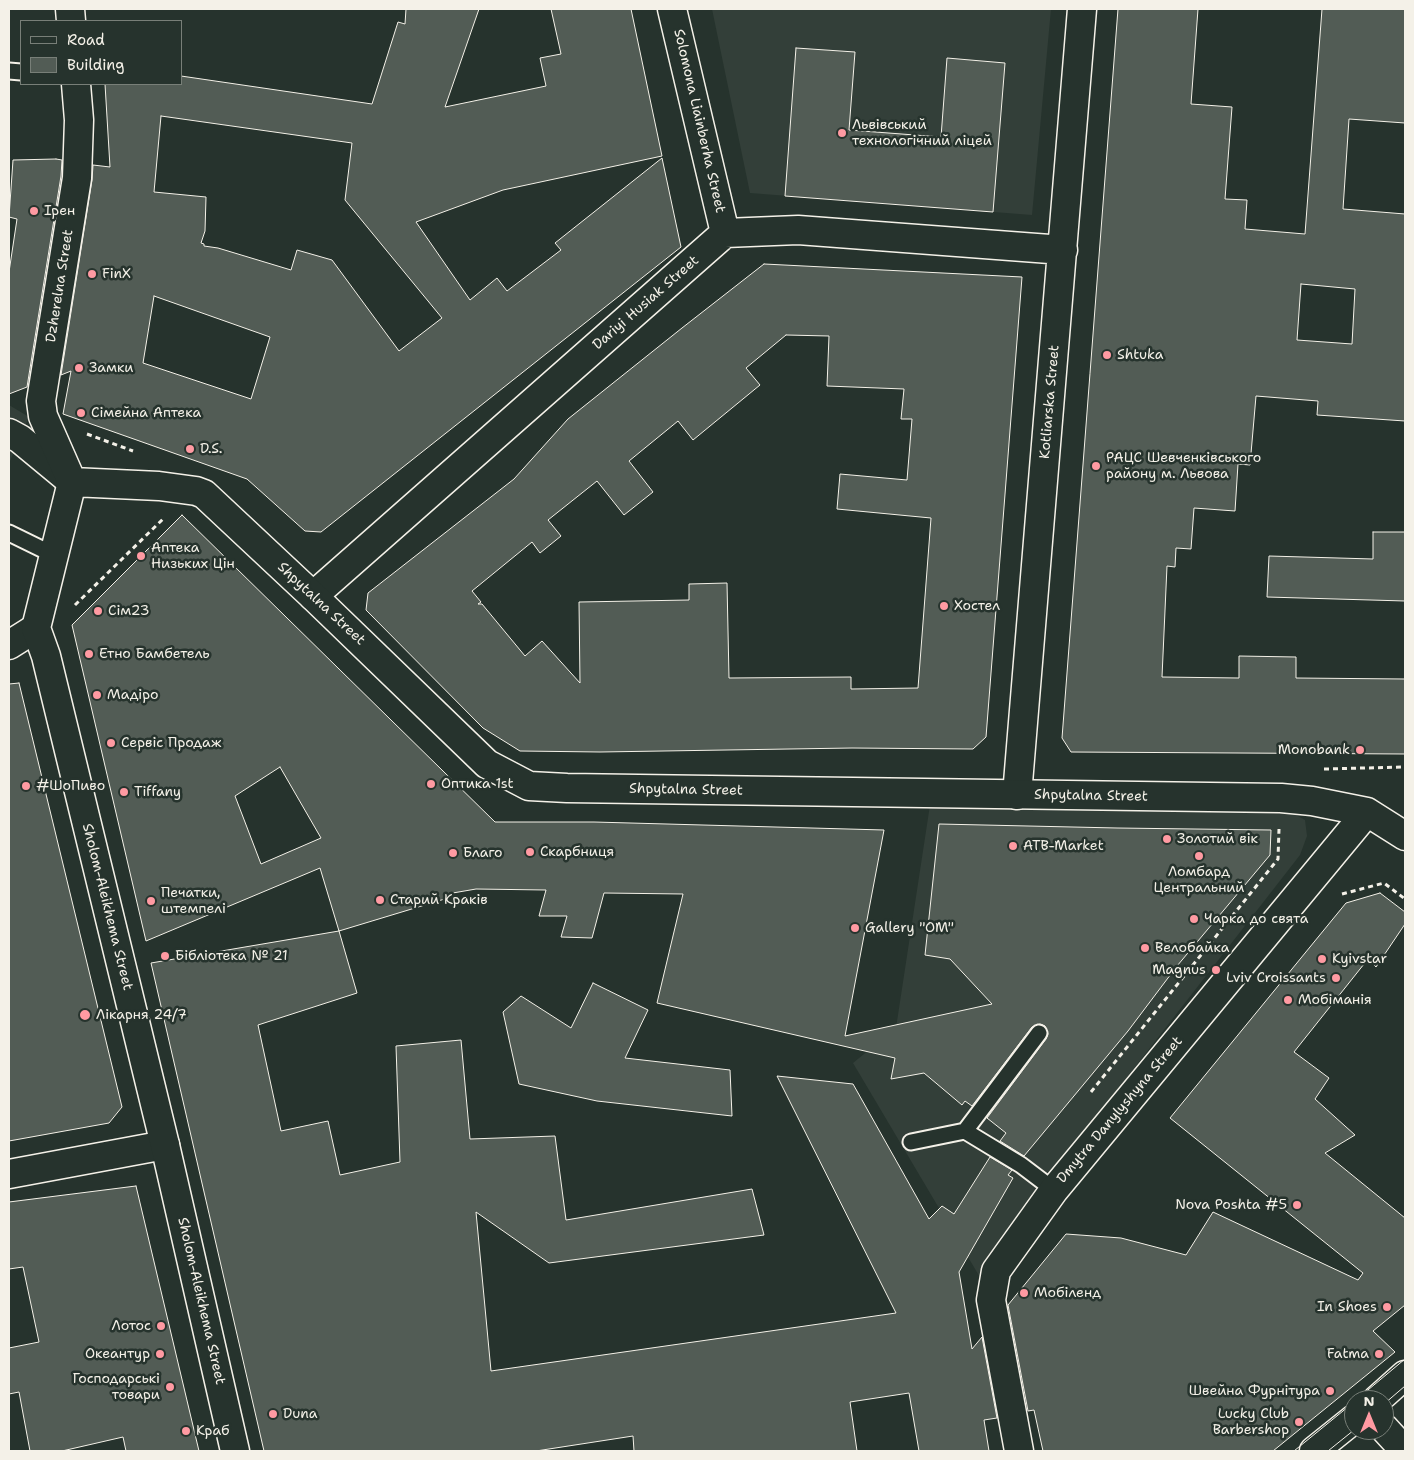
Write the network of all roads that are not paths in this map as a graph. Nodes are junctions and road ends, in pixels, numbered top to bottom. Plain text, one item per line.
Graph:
1 (672, 9) edge
2 (1082, 9) edge
3 (76, 85) edge
4 (725, 233) junction
5 (1063, 250) junction
6 (9, 433) edge
7 (72, 482) junction
8 (9, 533) edge
9 (54, 555) junction
10 (313, 596) junction
11 (36, 628) junction
12 (9, 645) edge
13 (1017, 795) junction
14 (1367, 812) junction
15 (1405, 836) edge
16 (1040, 1033) dead end
17 (965, 1131) junction
18 (911, 1142) dead end
19 (165, 1144) junction
20 (9, 1174) edge
21 (1054, 1190) junction
22 (1405, 1375) edge
23 (1388, 1390) edge
24 (1344, 1427) edge
25 (1394, 1439) edge
26 (235, 1451) edge
27 (1019, 1451) edge
28 (1314, 1451) edge
29 (1405, 1451) edge

1 - 4 street, Solomona Liainberha Street
2 - 5 street, Kotliarska Street
3 - 7 street, Dzherelna Street
4 - 5 street
4 - 10 street, Dariyi Husiak Street
5 - 13 street, Kotliarska Street
6 - 7 street
7 - 9 street
7 - 10 street, Shpytalna Street
8 - 9 lane
9 - 11 street
10 - 13 street, Shpytalna Street
11 - 12 street
11 - 19 street, Sholom-Aleikhema Street
13 - 14 street, Shpytalna Street
14 - 15 street, Shpytalna Street
14 - 21 street, Dmytra Danylyshyna Street
16 - 17 lane
17 - 18 lane
17 - 21 lane
19 - 20 street
19 - 26 street, Sholom-Aleikhema Street
21 - 27 street, Dmytra Danylyshyna Street
22 - 23 street
24 - 28 street
25 - 29 street

